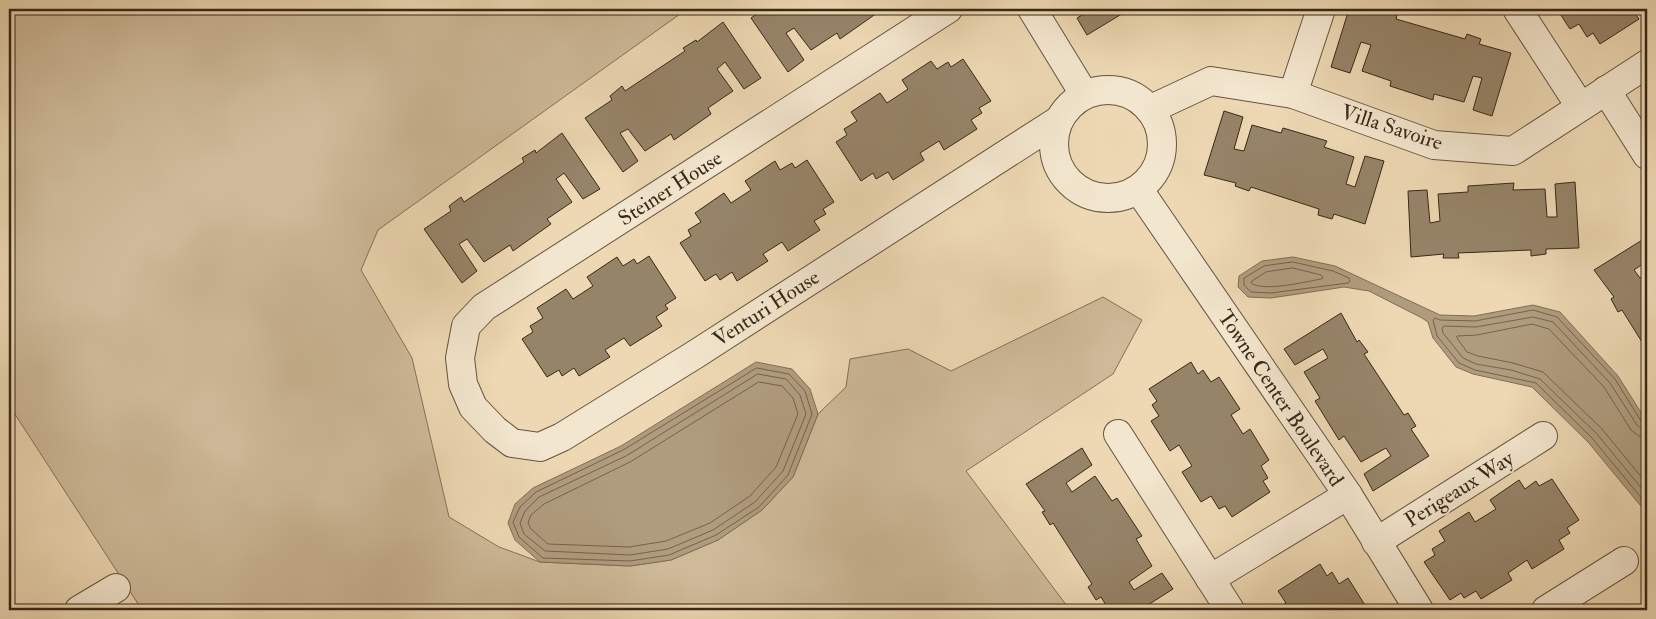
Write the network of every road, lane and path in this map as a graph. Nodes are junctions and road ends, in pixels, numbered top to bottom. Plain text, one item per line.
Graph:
1 (948, 9) edge
2 (1032, 9) edge
3 (1321, 9) edge
4 (1517, 9) edge
5 (1647, 64) edge
6 (1606, 90) junction
7 (1084, 94) junction
8 (1293, 94) junction
9 (1580, 106) junction
10 (1151, 109) junction
11 (1058, 120) junction
12 (1647, 155) edge
13 (1139, 190) junction
14 (473, 407) joint
15 (1118, 434) dead end
16 (1543, 436) dead end
17 (1348, 495) junction
18 (1376, 542) junction
19 (1624, 561) dead end
20 (1210, 578) junction
21 (116, 588) dead end
22 (79, 610) edge
23 (1230, 610) edge
24 (1419, 610) edge
25 (1546, 610) edge

1 - 14 street, Steiner House
2 - 7 street
3 - 8 street
4 - 9 street
5 - 6 street, Villa Savoire
6 - 9 street, Villa Savoire
6 - 12 street
7 - 10 street
7 - 11 street
8 - 9 street, Villa Savoire
8 - 10 street, Villa Savoire
10 - 13 street
11 - 13 street
11 - 14 street, Venturi House
13 - 17 street, Towne Center Boulevard
15 - 20 street
16 - 18 street, Perigeaux Way
17 - 18 street, Towne Center Boulevard
17 - 20 street
18 - 24 street, Towne Center Boulevard
19 - 25 street
20 - 23 street
21 - 22 street

